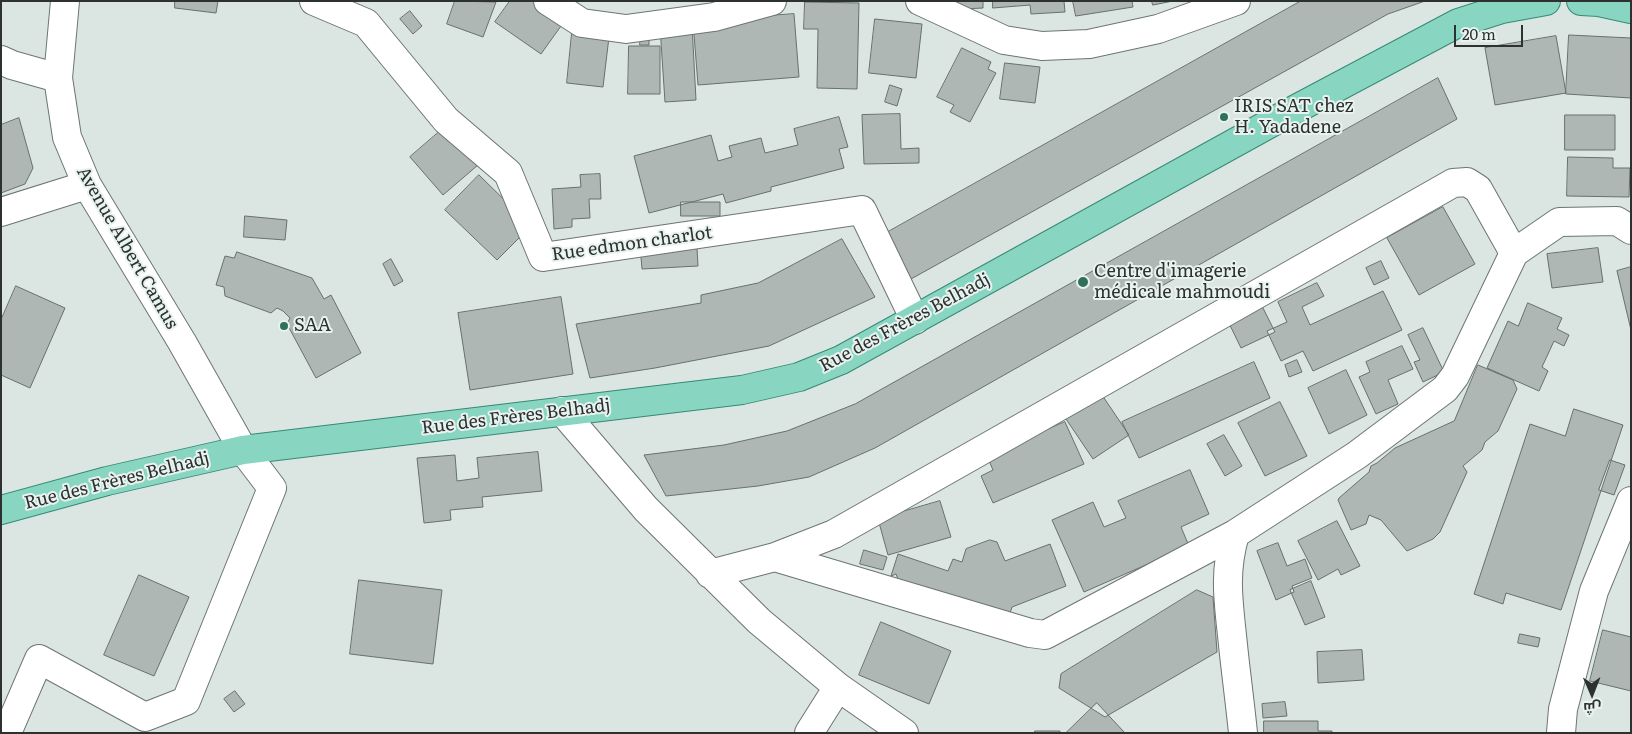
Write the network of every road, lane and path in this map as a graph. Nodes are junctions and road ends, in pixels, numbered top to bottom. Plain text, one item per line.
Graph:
1 (65, 1) edge
2 (314, 1) edge
3 (548, 1) edge
4 (772, 1) edge
5 (920, 1) edge
6 (1236, 1) edge
7 (1546, 1) edge
8 (1581, 1) edge
9 (1631, 9) edge
10 (1, 60) edge
11 (58, 78) junction
12 (86, 185) junction
13 (1, 212) edge
14 (1631, 230) edge
15 (1514, 253) junction
16 (915, 320) junction
17 (562, 411) junction
18 (243, 450) junction
19 (1631, 501) edge
20 (1, 510) edge
21 (1235, 534) junction
22 (775, 557) junction
23 (710, 574) junction
24 (838, 687) junction
25 (7, 733) edge
26 (809, 733) edge
27 (904, 733) edge
28 (1243, 733) edge
29 (1561, 733) edge

1 - 11 street, Avenue Albert Camus
2 - 16 street, Rue edmon charlot
3 - 4 street
5 - 6 street
7 - 16 main road, Rue des Frères Belhadj
8 - 9 main road
10 - 11 street
11 - 12 street, Avenue Albert Camus
12 - 13 street
12 - 18 street, Avenue Albert Camus
14 - 15 street
15 - 21 street
15 - 22 street
16 - 17 main road, Rue des Frères Belhadj
17 - 18 main road, Rue des Frères Belhadj
17 - 23 street
18 - 20 main road, Rue des Frères Belhadj
18 - 25 street, Avenue Albert Camus
19 - 29 street
21 - 22 street
21 - 28 street
22 - 23 street
23 - 24 street
24 - 26 street
24 - 27 street

